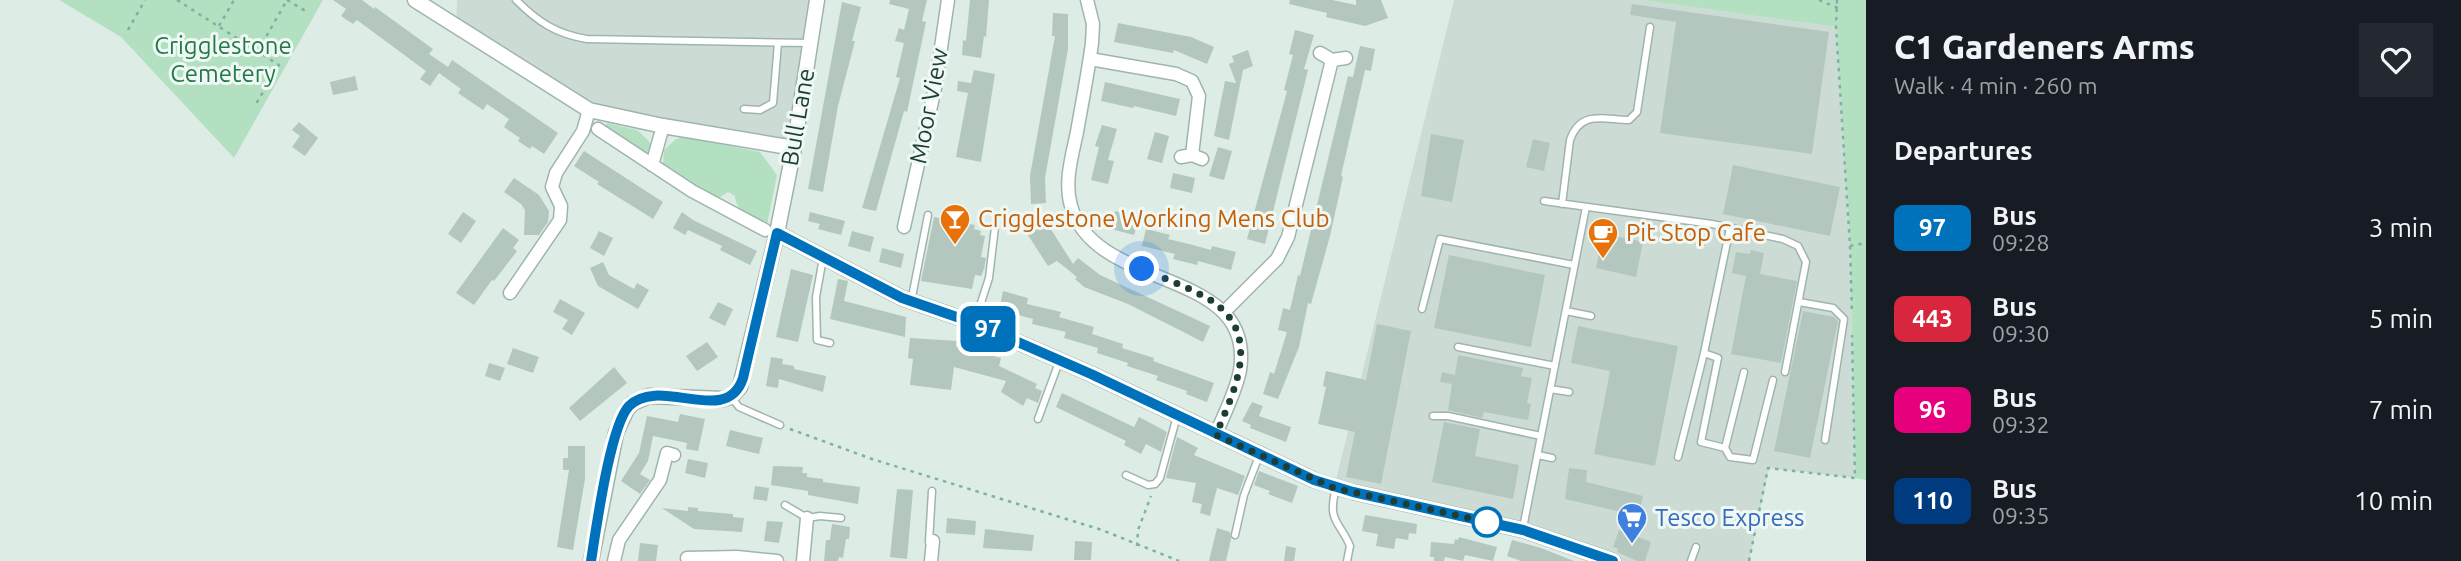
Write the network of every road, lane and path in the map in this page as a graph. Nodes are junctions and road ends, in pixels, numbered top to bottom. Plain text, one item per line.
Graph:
1 (145, 0) edge
2 (234, 0) edge
3 (287, 0) edge
4 (415, 0) edge
5 (516, 0) edge
6 (817, 0) edge
7 (947, 0) edge
8 (1087, 0) edge
9 (1819, 0) edge
10 (180, 1) edge
11 (1838, 8) dead end
12 (309, 13) dead end
13 (219, 26) junction
14 (1650, 27) dead end
15 (128, 30) dead end
16 (778, 43) junction
17 (811, 43) junction
18 (258, 51) junction
19 (1320, 53) dead end
20 (1090, 59) junction
21 (256, 104) dead end
22 (744, 109) dead end
23 (589, 110) junction
24 (663, 127) junction
25 (598, 129) dead end
26 (794, 148) junction
27 (1192, 157) dead end
28 (652, 165) junction
29 (732, 197) dead end
30 (1544, 201) dead end
31 (1562, 204) junction
32 (1586, 207) junction
33 (725, 210) junction
34 (928, 215) dead end
35 (904, 226) dead end
36 (995, 227) dead end
37 (1730, 228) junction
38 (771, 232) junction
39 (1866, 243) edge
40 (526, 246) dead end
41 (1850, 246) dead end
42 (538, 254) junction
43 (824, 256) junction
44 (1574, 265) junction
45 (510, 293) dead end
46 (911, 302) junction
47 (1799, 302) junction
48 (1422, 309) dead end
49 (1225, 311) junction
50 (1566, 311) junction
51 (1591, 316) dead end
52 (974, 323) junction
53 (830, 343) dead end
54 (1458, 347) dead end
55 (1704, 353) junction
56 (1059, 360) junction
57 (1555, 366) junction
58 (1744, 372) dead end
59 (1785, 372) dead end
60 (1773, 380) dead end
61 (1550, 389) junction
62 (1569, 392) dead end
63 (731, 397) junction
64 (1177, 416) junction
65 (1433, 416) dead end
66 (1038, 419) dead end
67 (780, 425) joint
68 (1216, 435) junction
69 (1541, 436) junction
70 (1825, 440) dead end
71 (1725, 448) junction
72 (674, 454) dead end
73 (1538, 455) junction
74 (1259, 456) junction
75 (1678, 457) dead end
76 (1552, 458) dead end
77 (1126, 475) dead end
78 (1155, 484) junction
79 (1336, 488) junction
80 (932, 491) dead end
81 (785, 505) dead end
82 (807, 518) junction
83 (841, 518) dead end
84 (1523, 530) junction
85 (596, 535) junction
86 (1236, 535) dead end
87 (618, 540) junction
88 (933, 543) joint
89 (1137, 546) junction
90 (1696, 547) dead end
91 (684, 556) edge
92 (737, 559) edge
93 (1604, 559) edge
94 (591, 561) edge
95 (614, 561) edge
96 (777, 561) edge
97 (803, 561) edge
98 (931, 561) edge
99 (1180, 561) edge
100 (1347, 561) edge
101 (1691, 561) edge

1 - 15 path
2 - 13 path
3 - 12 path
3 - 18 path
4 - 23 street
5 - 16 lane
6 - 17 street, Bull Lane
7 - 35 street, Moor View
8 - 20 street
9 - 11 path
10 - 13 path
13 - 18 path
14 - 31 lane
16 - 17 lane
16 - 22 lane
17 - 26 street, Bull Lane
18 - 21 path
19 - 49 street
20 - 27 street
20 - 49 street
23 - 24 street
23 - 42 street
24 - 26 street
24 - 28 street
25 - 28 street
26 - 38 street, Bull Lane
28 - 33 street
29 - 33 street
30 - 31 lane
31 - 32 lane
32 - 37 lane
32 - 44 lane
33 - 38 street
34 - 46 lane
36 - 52 lane
37 - 47 lane
37 - 55 lane
38 - 43 street
38 - 63 street, Bull Lane
39 - 41 path
40 - 42 street
42 - 45 street
43 - 46 street
43 - 53 lane
44 - 48 lane
44 - 50 lane
46 - 52 street
47 - 59 lane
47 - 70 lane
49 - 68 street
50 - 51 lane
50 - 57 lane
52 - 56 street
54 - 57 lane
55 - 71 lane
55 - 75 lane
56 - 64 street
56 - 66 lane
57 - 61 lane
58 - 71 lane
60 - 71 lane
61 - 62 lane
61 - 69 lane
63 - 67 lane
63 - 85 street
64 - 68 street
64 - 78 lane
65 - 69 lane
67 - 89 path
68 - 74 street
69 - 73 lane
72 - 87 street
73 - 76 lane
73 - 84 lane
74 - 79 street
74 - 86 lane
77 - 78 lane
78 - 89 path
79 - 84 street
79 - 100 lane
80 - 88 lane
81 - 82 lane
82 - 83 lane
82 - 97 street
84 - 93 street
85 - 87 street
85 - 94 street
87 - 95 street
88 - 98 street
89 - 99 path
90 - 101 lane
91 - 92 street
92 - 96 street

